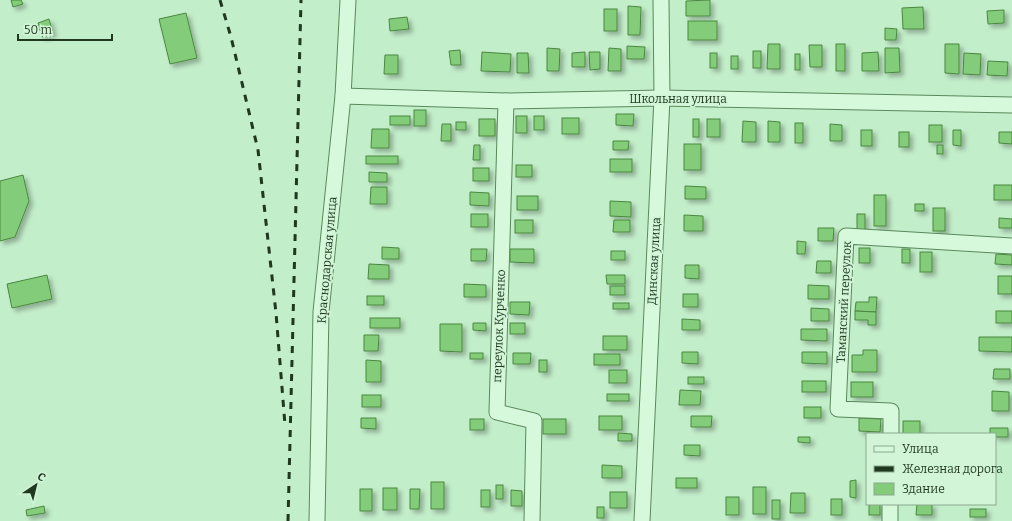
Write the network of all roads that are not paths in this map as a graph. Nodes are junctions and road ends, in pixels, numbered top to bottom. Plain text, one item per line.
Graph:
1 (348, 0) edge
2 (661, 0) edge
3 (343, 96) junction
4 (662, 98) junction
5 (506, 101) junction
6 (1012, 105) edge
7 (1012, 246) edge
8 (891, 433) edge
9 (890, 505) edge
10 (317, 521) edge
11 (532, 521) edge
12 (642, 521) edge
13 (890, 521) edge

1 - 3 street, Краснодарская улица
2 - 4 street, Динская улица
3 - 5 street, Школьная улица
3 - 10 street, Краснодарская улица
4 - 5 street, Школьная улица
4 - 6 street, Школьная улица
4 - 12 street, Динская улица
5 - 11 street, переулок Курченко
7 - 8 street, Таманский переулок
9 - 13 street

